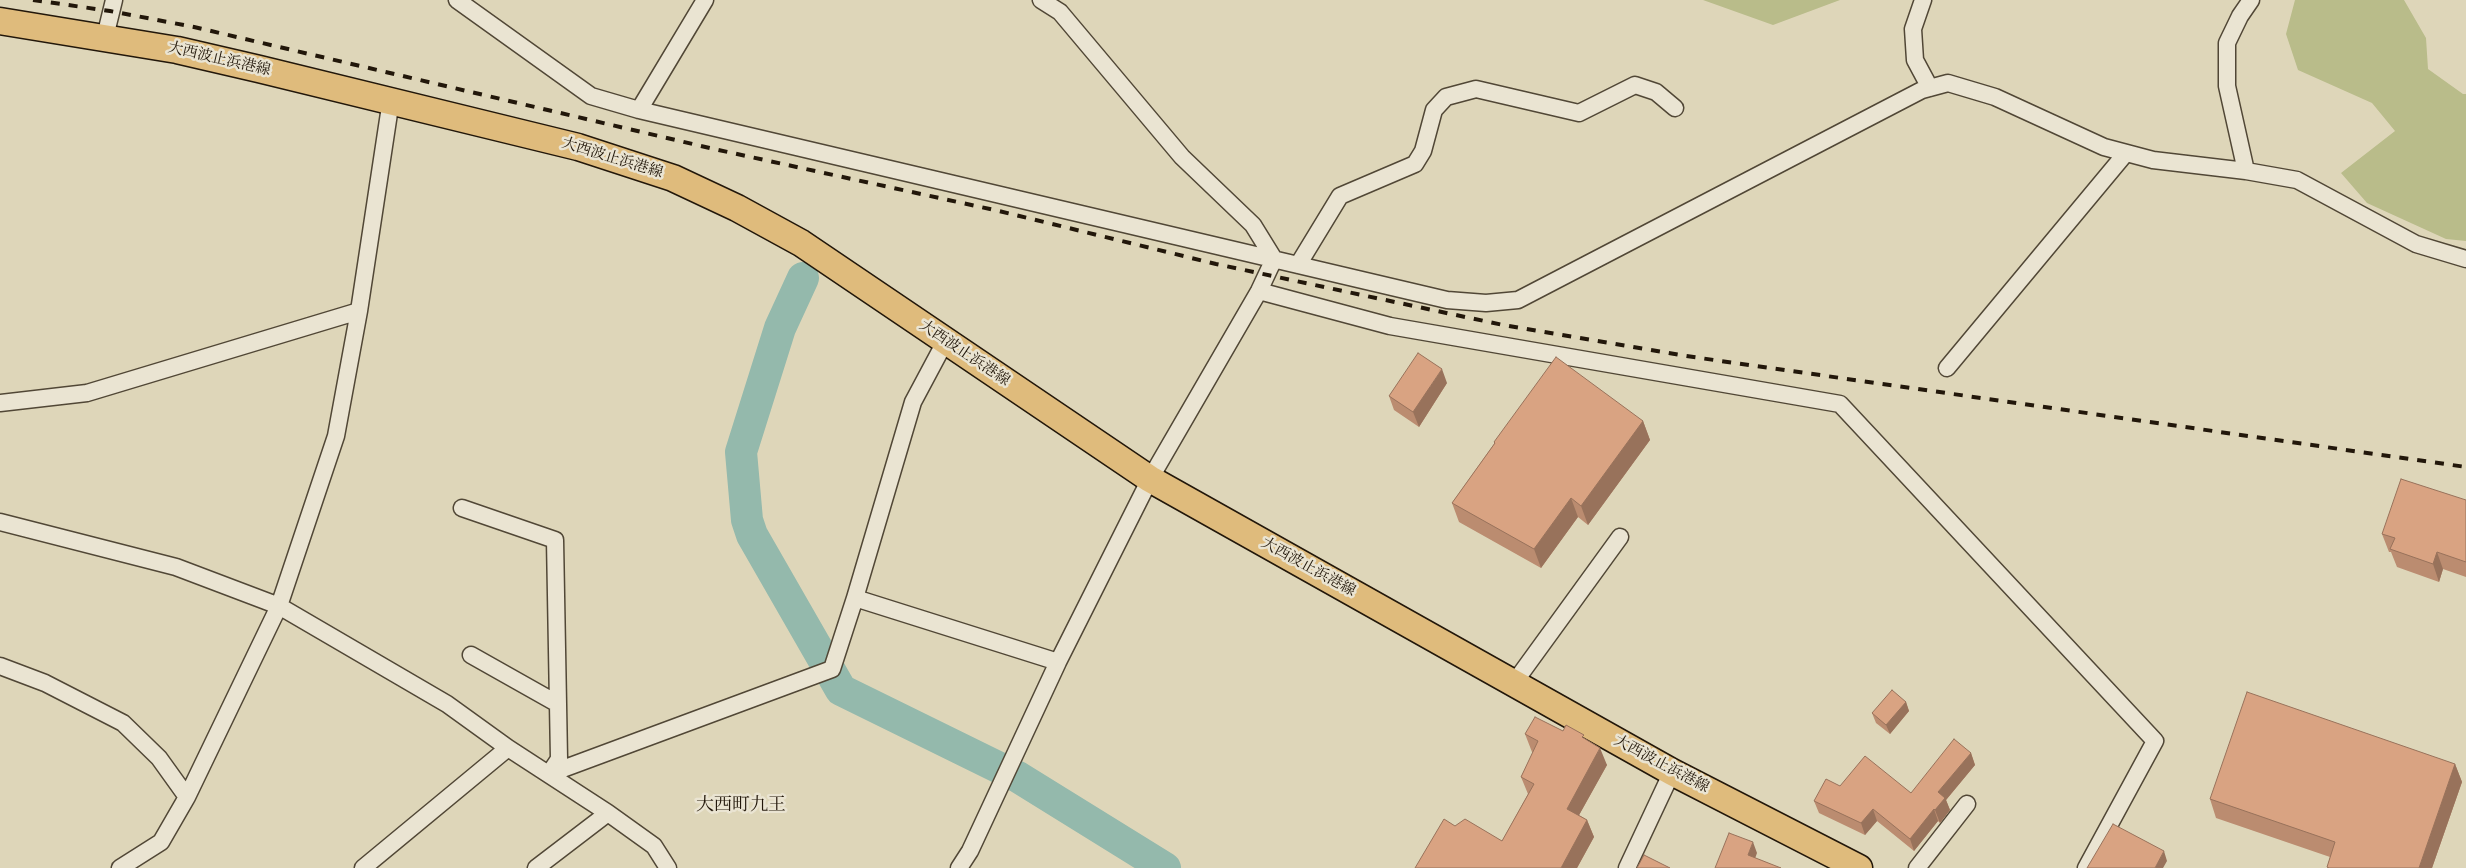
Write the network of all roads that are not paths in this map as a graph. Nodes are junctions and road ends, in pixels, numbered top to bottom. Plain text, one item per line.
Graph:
1 (114, 0) edge
2 (457, 0) edge
3 (705, 0) edge
4 (1041, 0) edge
5 (1923, 0) edge
6 (2252, 0) edge
7 (0, 21) edge
8 (105, 37) junction
9 (1930, 88) junction
10 (391, 100) junction
11 (1675, 108) dead end
12 (639, 110) junction
13 (2126, 153) junction
14 (2246, 171) junction
15 (1274, 259) junction
16 (2466, 259) edge
17 (1298, 265) junction
18 (1259, 291) junction
19 (359, 311) junction
20 (945, 342) junction
21 (1947, 368) dead end
22 (0, 403) edge
23 (1150, 479) junction
24 (462, 508) dead end
25 (0, 522) edge
26 (1620, 537) dead end
27 (855, 598) junction
28 (279, 606) junction
29 (471, 655) dead end
30 (1058, 662) junction
31 (0, 666) edge
32 (1514, 683) junction
33 (558, 704) junction
34 (508, 748) junction
35 (1672, 772) junction
36 (549, 774) junction
37 (187, 797) junction
38 (1967, 804) dead end
39 (608, 813) junction
40 (120, 868) edge
41 (363, 868) edge
42 (536, 868) edge
43 (668, 868) edge
44 (959, 868) edge
45 (1627, 868) edge
46 (1859, 868) edge
47 (1917, 868) edge
48 (2086, 868) edge

1 - 8 street
2 - 12 street
3 - 12 street
4 - 15 street
5 - 9 street
6 - 14 street
7 - 8 main road, 大西波止浜港線
8 - 10 main road, 大西波止浜港線
9 - 13 street
9 - 17 street
10 - 19 street
10 - 20 main road, 大西波止浜港線
11 - 17 street
12 - 15 street
13 - 14 street
13 - 21 street
14 - 16 street
15 - 17 street
15 - 18 street
18 - 23 street
18 - 48 street
19 - 22 street
19 - 28 street
20 - 23 main road, 大西波止浜港線
20 - 27 street
23 - 30 street
23 - 32 main road, 大西波止浜港線
24 - 33 street
25 - 28 street
26 - 32 street
27 - 30 street
27 - 36 street
28 - 34 street
28 - 37 street
29 - 33 street
30 - 44 street
31 - 37 street
32 - 35 main road, 大西波止浜港線
33 - 36 street
34 - 36 street
34 - 41 street
35 - 45 street
35 - 46 main road, 大西波止浜港線
36 - 39 street
37 - 40 street
38 - 47 street
39 - 42 street
39 - 43 street

